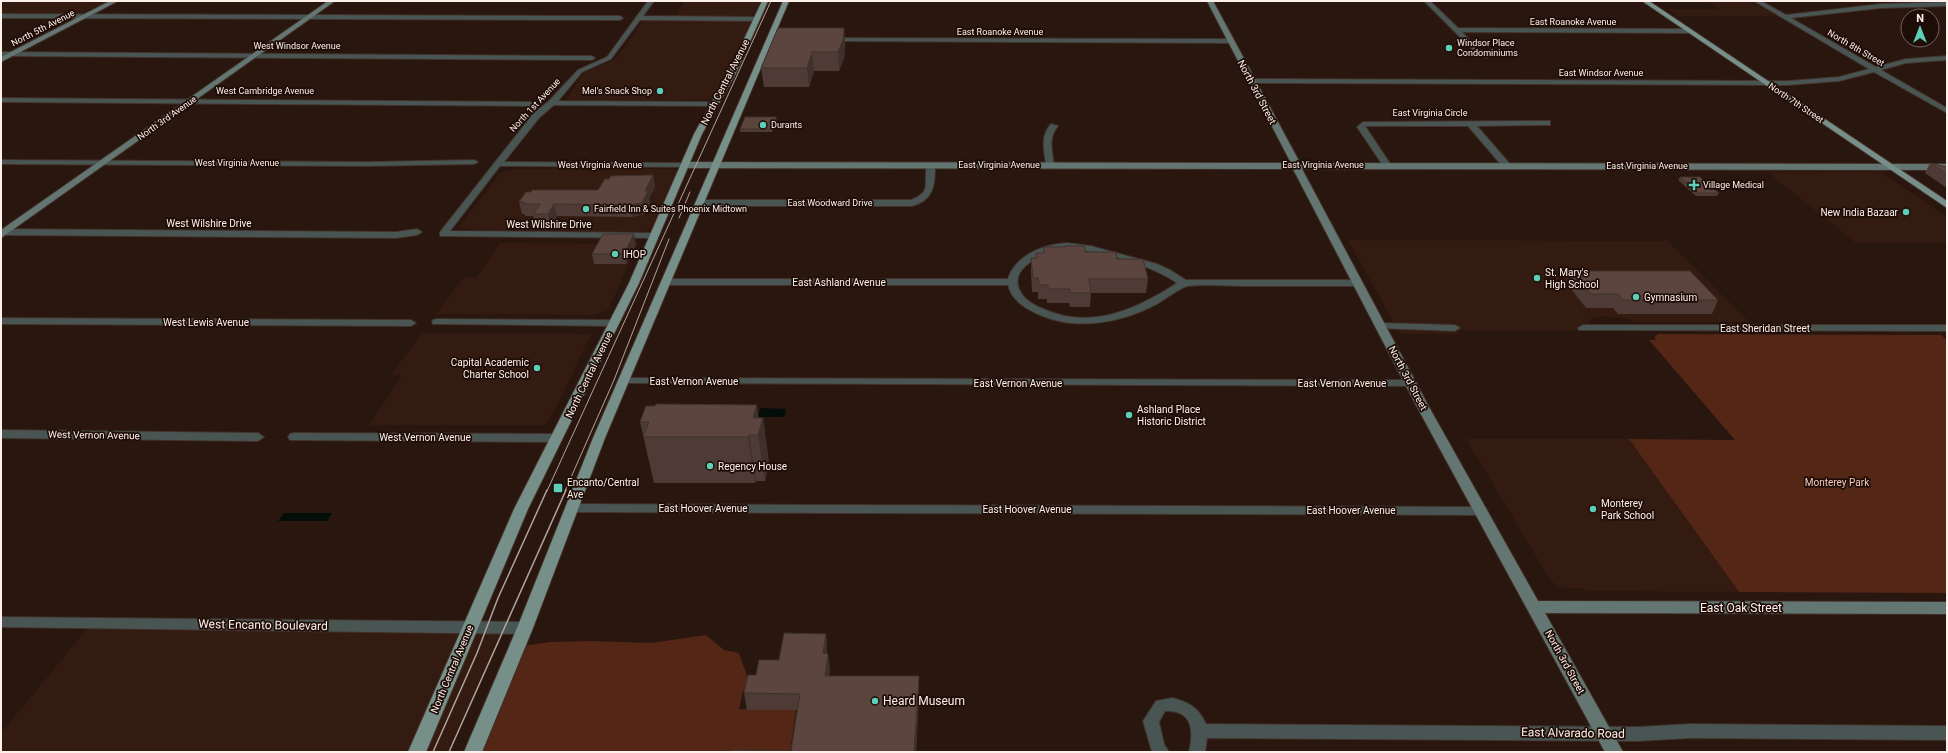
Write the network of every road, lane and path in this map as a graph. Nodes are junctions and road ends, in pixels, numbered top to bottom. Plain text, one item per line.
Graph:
1 (115, 1) edge
2 (332, 1) edge
3 (651, 1) edge
4 (765, 1) edge
5 (786, 1) edge
6 (1210, 1) edge
7 (1427, 1) edge
8 (1645, 1) edge
9 (1757, 1) edge
10 (1947, 4) edge
11 (1, 16) edge
12 (88, 16) junction
13 (310, 16) junction
14 (1785, 17) junction
15 (620, 18) dead end
16 (638, 18) junction
17 (757, 19) junction
18 (1456, 30) junction
19 (1689, 31) junction
20 (825, 40) edge
21 (1230, 41) junction
22 (1, 54) edge
23 (12, 54) junction
24 (256, 55) junction
25 (1486, 56) dead end
26 (592, 58) dead end
27 (1947, 58) edge
28 (1, 60) edge
29 (1875, 69) junction
30 (1252, 81) junction
31 (1766, 83) junction
32 (1, 100) edge
33 (192, 101) junction
34 (552, 103) junction
35 (530, 104) dead end
36 (714, 104) junction
37 (1945, 109) edge
38 (1547, 123) dead end
39 (1470, 124) junction
40 (1054, 126) dead end
41 (1, 162) edge
42 (104, 162) junction
43 (474, 162) dead end
44 (500, 164) junction
45 (685, 165) junction
46 (700, 165) joint
47 (715, 165) junction
48 (1050, 165) junction
49 (1296, 165) junction
50 (931, 166) junction
51 (1387, 166) junction
52 (1507, 166) junction
53 (1891, 167) junction
54 (1947, 167) edge
55 (699, 203) junction
56 (1947, 205) edge
57 (417, 232) dead end
58 (2, 233) edge
59 (443, 234) joint
60 (654, 236) junction
61 (666, 282) junction
62 (1012, 282) junction
63 (1184, 283) junction
64 (1358, 283) junction
65 (1, 321) edge
66 (437, 322) dead end
67 (410, 323) dead end
68 (614, 323) junction
69 (1381, 326) junction
70 (1455, 328) dead end
71 (1583, 328) dead end
72 (1947, 328) edge
73 (625, 381) junction
74 (1411, 383) junction
75 (1, 434) edge
76 (258, 437) dead end
77 (294, 437) dead end
78 (556, 438) junction
79 (572, 508) junction
80 (1481, 511) junction
81 (1536, 607) junction
82 (1947, 608) edge
83 (3, 625) edge
84 (470, 628) junction
85 (525, 628) junction
86 (1200, 731) junction
87 (1604, 733) junction
88 (1947, 733) edge
89 (417, 752) edge
90 (473, 752) edge
91 (1160, 752) edge
92 (1197, 752) edge
93 (1614, 752) edge

1 - 12 street, North 5th Avenue
2 - 13 street, North 3rd Avenue
3 - 16 street, North 1st Avenue
4 - 17 main road, North Central Avenue
5 - 47 main road
6 - 21 street, North 3rd Street
7 - 18 street
8 - 19 main road, North 7th Street
9 - 14 street, North 8th Street
10 - 14 street
11 - 12 street
12 - 13 street
12 - 23 street, North 5th Avenue
13 - 15 street
13 - 24 street, North 3rd Avenue
14 - 29 street, North 8th Street
16 - 17 street
16 - 34 street, North 1st Avenue
17 - 36 main road, North Central Avenue
18 - 19 street, East Roanoke Avenue
18 - 25 street
19 - 31 main road, North 7th Street
20 - 21 street, East Roanoke Avenue
21 - 30 street, North 3rd Street
22 - 23 street, West Windsor Avenue
23 - 24 street, West Windsor Avenue
23 - 28 street, North 5th Avenue
24 - 26 street, West Windsor Avenue
24 - 33 street, North 3rd Avenue
27 - 29 street, East Windsor Avenue
29 - 31 street, East Windsor Avenue
29 - 37 street, North 8th Street
30 - 31 street, East Windsor Avenue
30 - 49 street, North 3rd Street
31 - 53 main road, North 7th Street
32 - 33 street, West Cambridge Avenue
33 - 35 street, West Cambridge Avenue
33 - 42 street, North 3rd Avenue
34 - 36 street
34 - 44 street, North 1st Avenue
36 - 45 main road, North Central Avenue
38 - 39 street, East Virginia Circle
39 - 51 street, East Virginia Circle
39 - 52 street
40 - 48 street
41 - 42 street, West Virginia Avenue
42 - 43 street, West Virginia Avenue
42 - 58 street, North 3rd Avenue
44 - 45 street, West Virginia Avenue
44 - 59 street, North 1st Avenue
45 - 46 street, West Virginia Avenue
45 - 60 main road, North Central Avenue
46 - 47 street, East Virginia Avenue
47 - 50 street, East Virginia Avenue
47 - 55 main road
48 - 49 street, East Virginia Avenue
48 - 50 street, East Virginia Avenue
49 - 51 street, East Virginia Avenue
49 - 64 street, North 3rd Street
50 - 55 street, East Woodward Drive
51 - 52 street, East Virginia Avenue
52 - 53 street, East Virginia Avenue
53 - 54 street, East Virginia Avenue
53 - 56 main road, North 7th Street
55 - 61 main road
57 - 58 street, West Wilshire Drive
59 - 60 street, West Wilshire Drive
60 - 68 main road, North Central Avenue
61 - 62 street, East Ashland Avenue
61 - 73 main road
62 - 63 street
62 - 63 street
63 - 64 street
64 - 69 street, North 3rd Street
65 - 67 street, West Lewis Avenue
66 - 68 street
68 - 78 main road, North Central Avenue
69 - 70 street
69 - 74 street, North 3rd Street
71 - 72 street, East Sheridan Street
73 - 74 street, East Vernon Avenue
73 - 79 main road
74 - 80 street, North 3rd Street
75 - 76 street, West Vernon Avenue
77 - 78 street, West Vernon Avenue
78 - 84 main road, North Central Avenue
79 - 80 street, East Hoover Avenue
79 - 85 main road
80 - 81 street, North 3rd Street
81 - 82 street, East Oak Street
81 - 87 street, North 3rd Street
83 - 84 street, West Encanto Boulevard
84 - 85 street, West Encanto Boulevard
84 - 89 main road, North Central Avenue
85 - 90 main road
86 - 87 street, East Alvarado Road
86 - 91 street
86 - 92 street
87 - 88 street, East Alvarado Road
87 - 93 street, North 3rd Street

